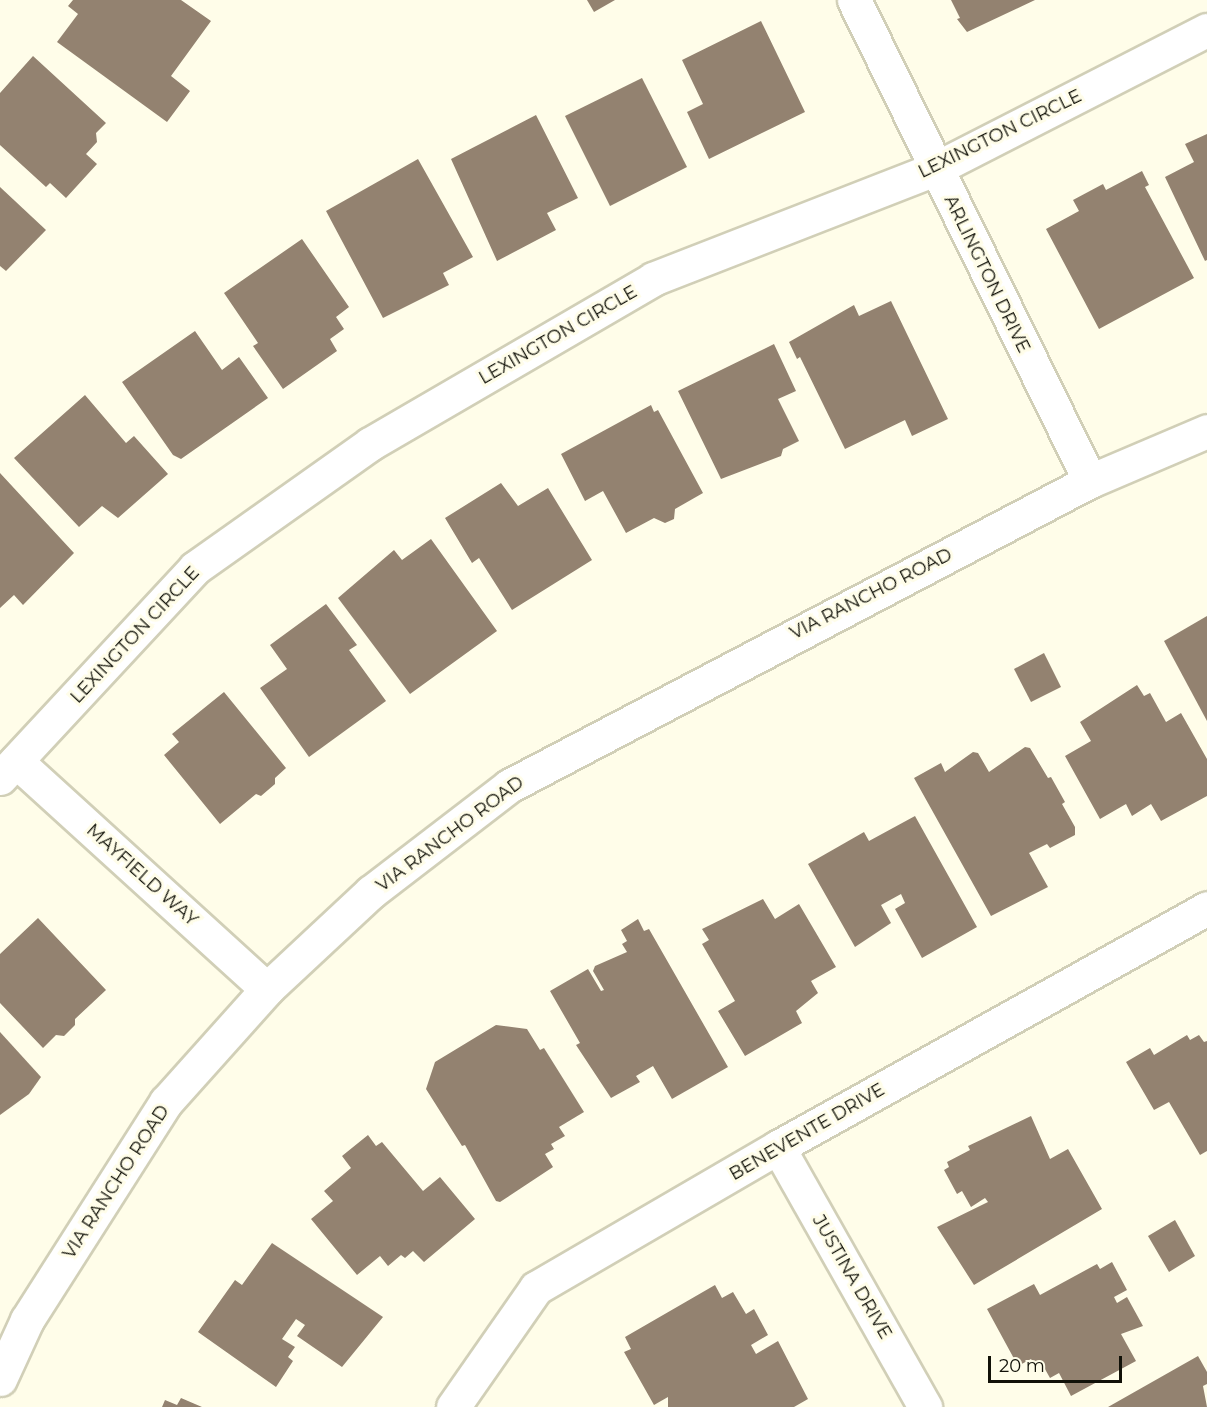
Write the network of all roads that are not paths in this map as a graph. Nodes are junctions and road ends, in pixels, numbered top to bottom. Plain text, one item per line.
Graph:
1 (854, 0) edge
2 (1207, 30) edge
3 (935, 169) junction
4 (1207, 430) edge
5 (1090, 481) junction
6 (8, 770) edge
7 (1207, 908) edge
8 (267, 989) junction
9 (778, 1147) junction
10 (0, 1379) edge
11 (453, 1407) edge
12 (925, 1407) edge

1 - 3 street, ARLINGTON DRIVE
2 - 3 street, LEXINGTON CIRCLE
3 - 5 street, ARLINGTON DRIVE
3 - 6 street, LEXINGTON CIRCLE
4 - 5 street, VIA RANCHO ROAD
5 - 8 street, VIA RANCHO ROAD
6 - 8 street, MAYFIELD WAY
7 - 9 street, BENEVENTE DRIVE
8 - 10 street, VIA RANCHO ROAD
9 - 11 street, BENEVENTE DRIVE
9 - 12 street, JUSTINA DRIVE

